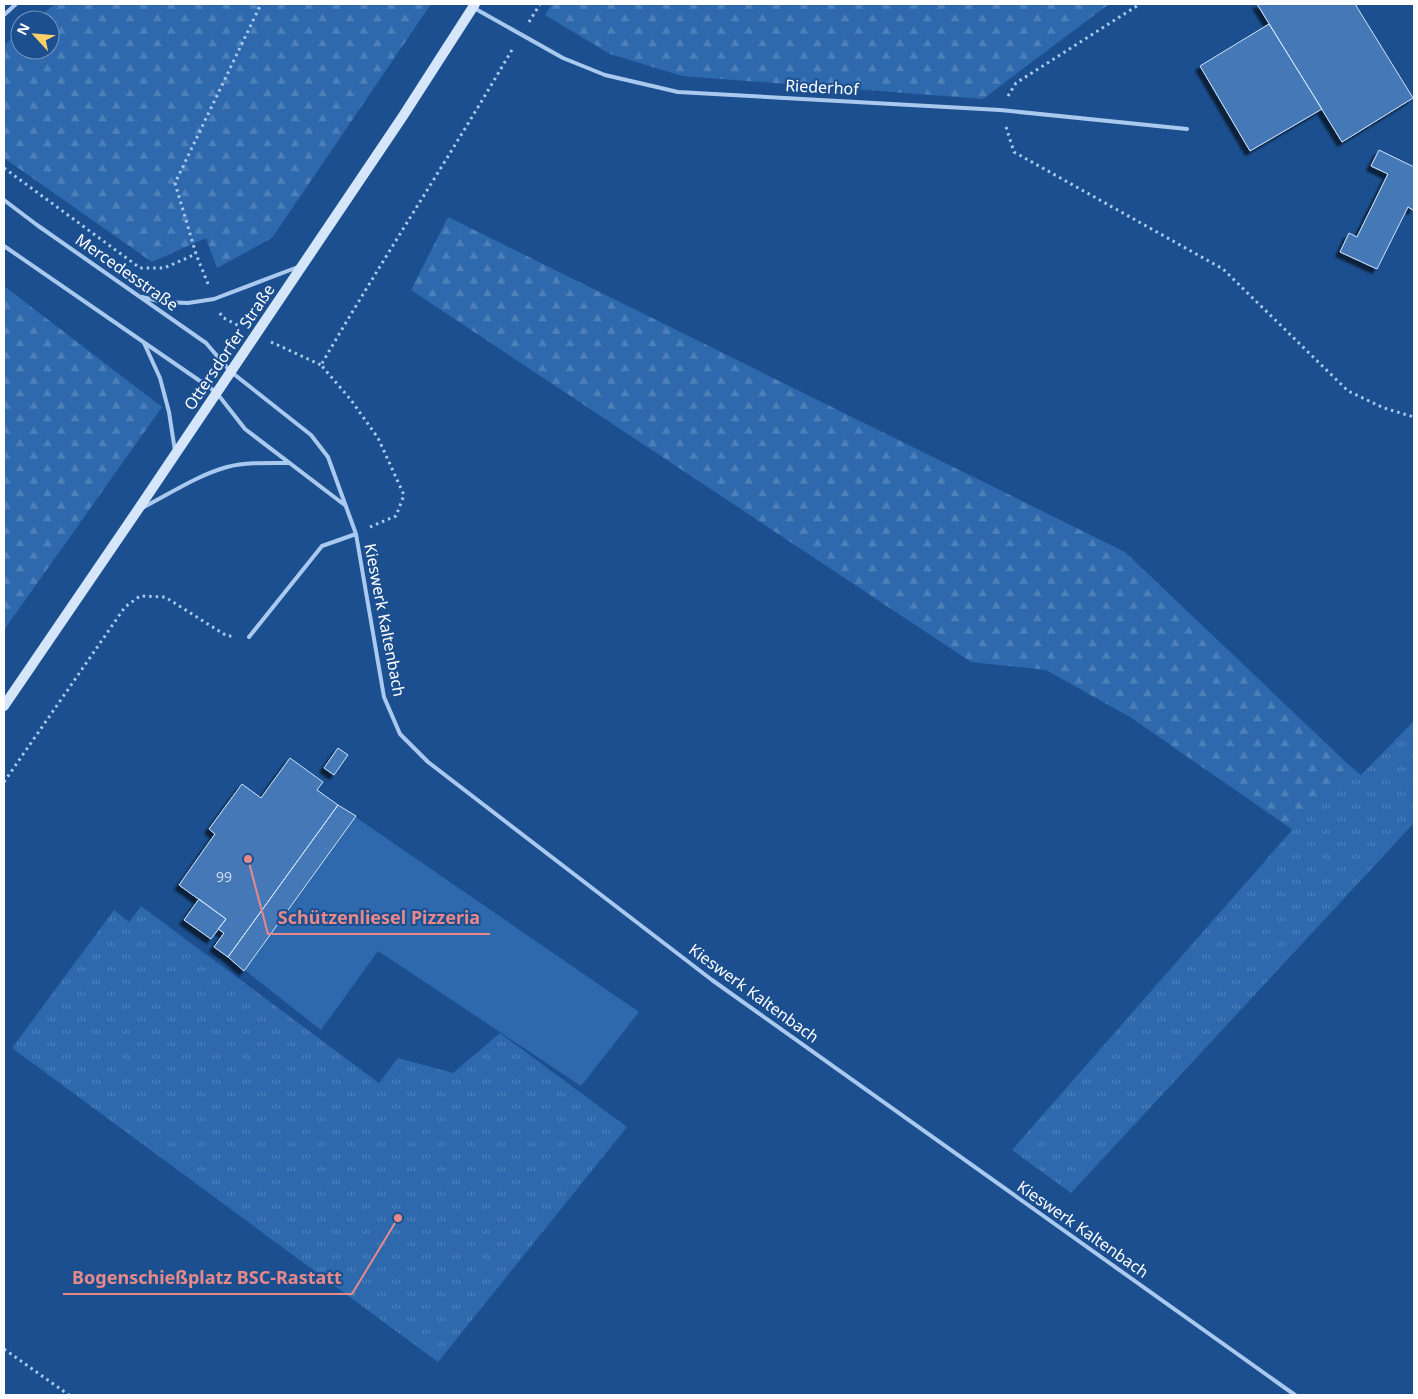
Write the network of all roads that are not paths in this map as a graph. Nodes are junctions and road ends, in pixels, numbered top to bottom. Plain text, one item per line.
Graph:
1 (16, 4) edge
2 (474, 6) edge
3 (4, 14) edge
4 (1187, 130) dead end
5 (4, 200) edge
6 (4, 246) edge
7 (302, 265) junction
8 (140, 296) junction
9 (143, 341) junction
10 (230, 371) junction
11 (216, 392) junction
12 (175, 453) junction
13 (290, 463) junction
14 (346, 506) junction
15 (137, 511) junction
16 (356, 534) junction
17 (249, 637) road end
18 (4, 706) edge
19 (1295, 1395) edge

1 - 3 lane
2 - 4 lane, Riederhof
2 - 7 street, Ottersdorfer Straße
5 - 8 lane, Mercedesstraße
6 - 9 lane
7 - 8 lane
7 - 10 street, Ottersdorfer Straße
8 - 10 lane, Mercedesstraße
9 - 11 lane
9 - 12 lane
10 - 11 street, Ottersdorfer Straße
10 - 14 lane, Kieswerk Kaltenbach
11 - 12 street, Ottersdorfer Straße
11 - 13 lane
12 - 15 street, Ottersdorfer Straße
13 - 14 lane
13 - 15 lane
14 - 16 lane, Kieswerk Kaltenbach
15 - 18 street, Ottersdorfer Straße
16 - 17 lane
16 - 19 lane, Kieswerk Kaltenbach

